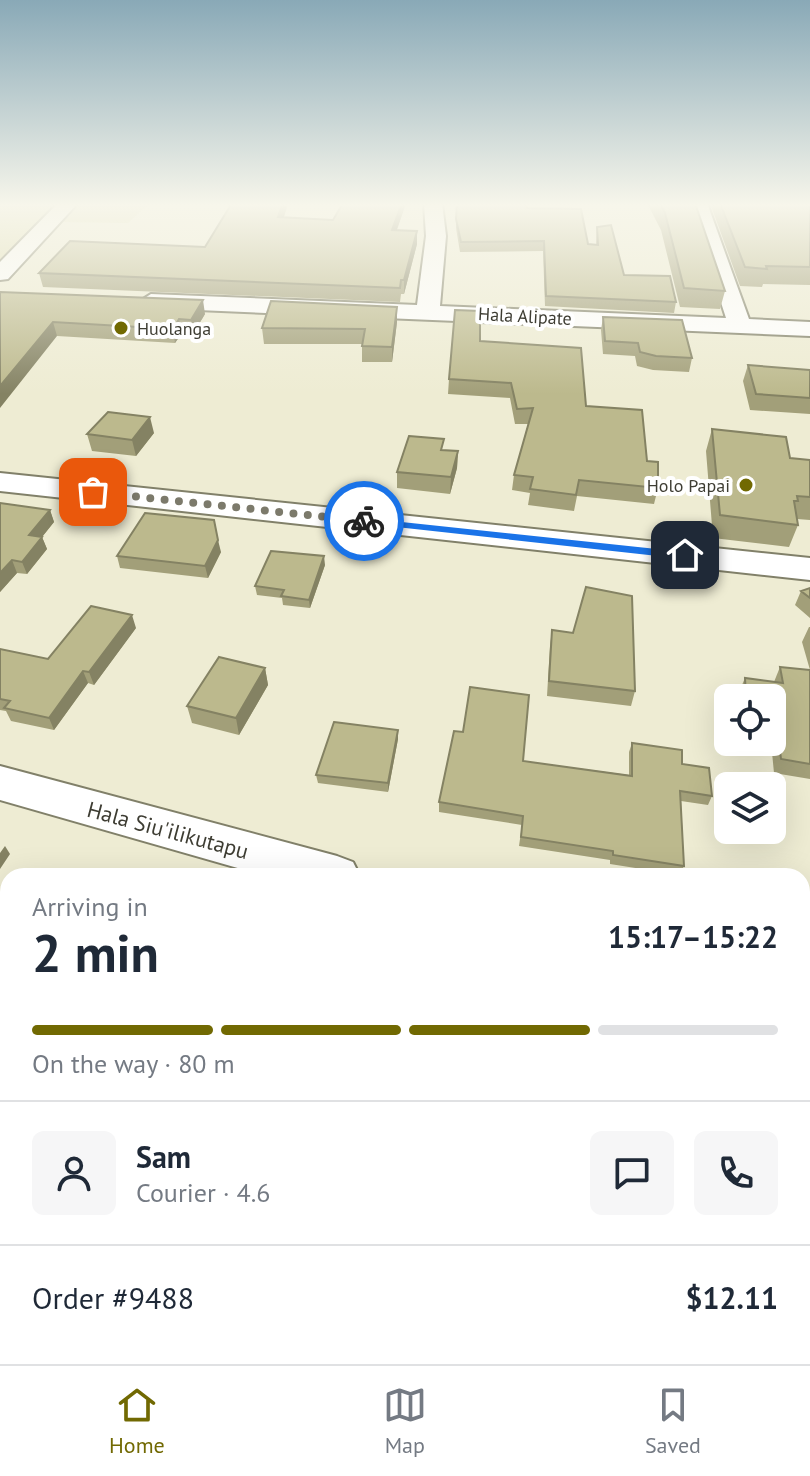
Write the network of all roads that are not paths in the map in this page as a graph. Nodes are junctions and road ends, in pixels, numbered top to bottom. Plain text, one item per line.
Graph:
1 (433, 267) edge
2 (720, 267) edge
3 (127, 300) edge
4 (428, 311) junction
5 (740, 326) junction
6 (810, 329) edge
7 (0, 482) edge
8 (810, 569) edge
9 (0, 783) edge
10 (308, 868) edge

1 - 4 street
2 - 5 street
3 - 4 street, Hala Alipate
4 - 5 street, Hala Alipate
5 - 6 street, Hala Alipate
7 - 8 street
9 - 10 street, Hala Siu'ilikutapu

